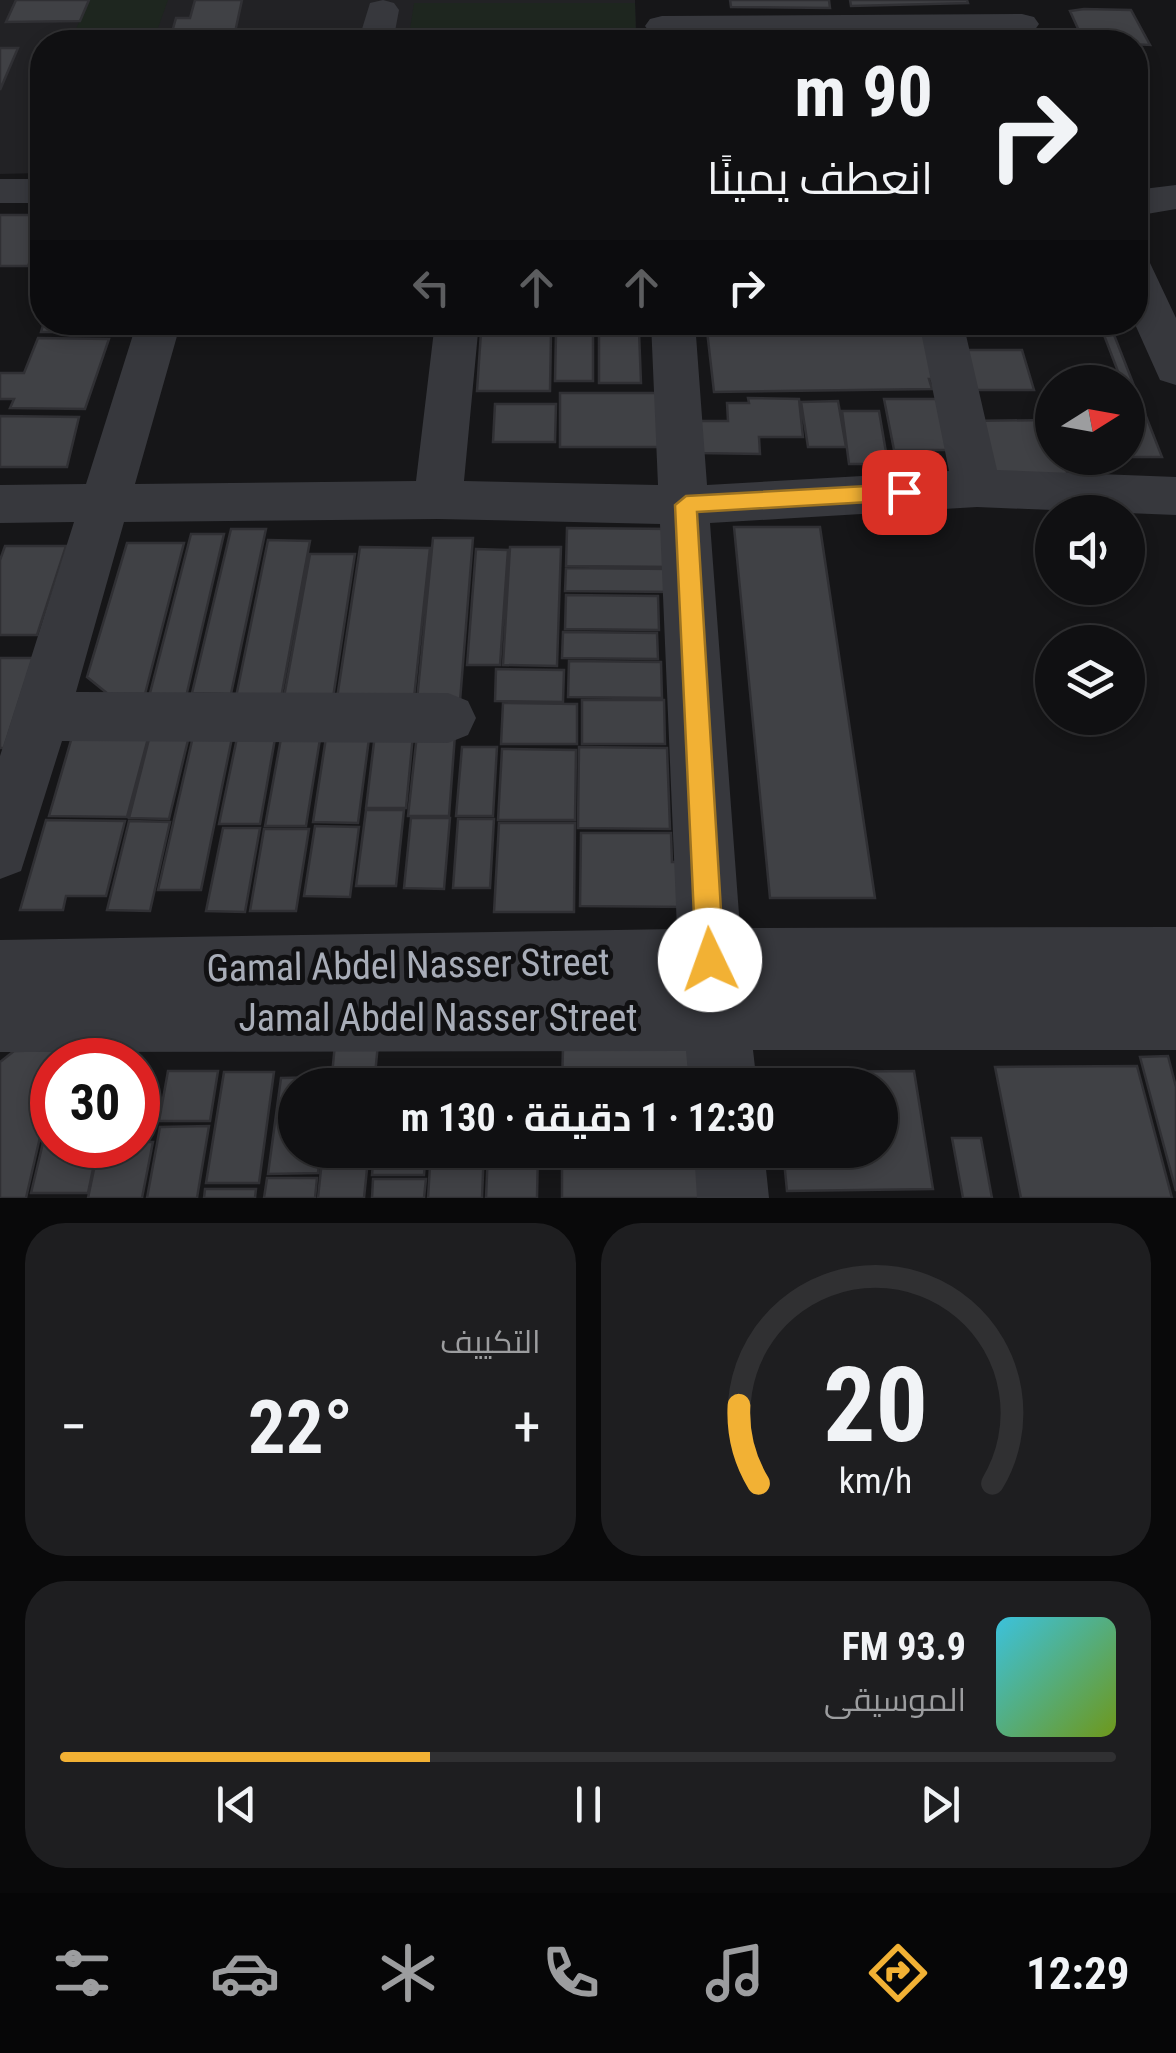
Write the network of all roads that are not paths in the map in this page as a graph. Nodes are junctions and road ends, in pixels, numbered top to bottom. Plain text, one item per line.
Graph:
1 (1022, 22) edge
2 (661, 23) edge
3 (852, 23) edge
4 (1176, 177) edge
5 (1148, 180) edge
6 (0, 191) edge
7 (30, 191) edge
8 (1176, 197) edge
9 (1148, 201) edge
10 (0, 205) edge
11 (30, 205) edge
12 (1148, 303) edge
13 (156, 335) edge
14 (455, 335) edge
15 (674, 335) edge
16 (944, 335) edge
17 (1176, 369) edge
18 (977, 488) junction
19 (1176, 496) edge
20 (438, 500) junction
21 (105, 502) junction
22 (0, 504) edge
23 (686, 505) junction
24 (42, 716) junction
25 (448, 718) dead end
26 (0, 851) edge
27 (1176, 959) edge
28 (0, 972) edge
29 (714, 988) junction
30 (1176, 1017) edge
31 (0, 1020) edge
32 (721, 1068) edge
33 (730, 1168) edge
34 (733, 1198) edge

1 - 3 street
2 - 3 street
4 - 5 street
6 - 7 street
8 - 9 street
10 - 11 street
12 - 17 street
13 - 21 street
14 - 20 street
15 - 23 street
16 - 18 street
18 - 19 street
18 - 23 street
20 - 21 street
20 - 23 street
21 - 22 street
21 - 24 street
23 - 29 street
24 - 25 street
24 - 26 street
27 - 29 street, Gamal Abdel Nasser Street
28 - 29 street, Gamal Abdel Nasser Street
29 - 30 street, Jamal Abdel Nasser Street
29 - 31 street, Jamal Abdel Nasser Street
29 - 32 street
33 - 34 street

